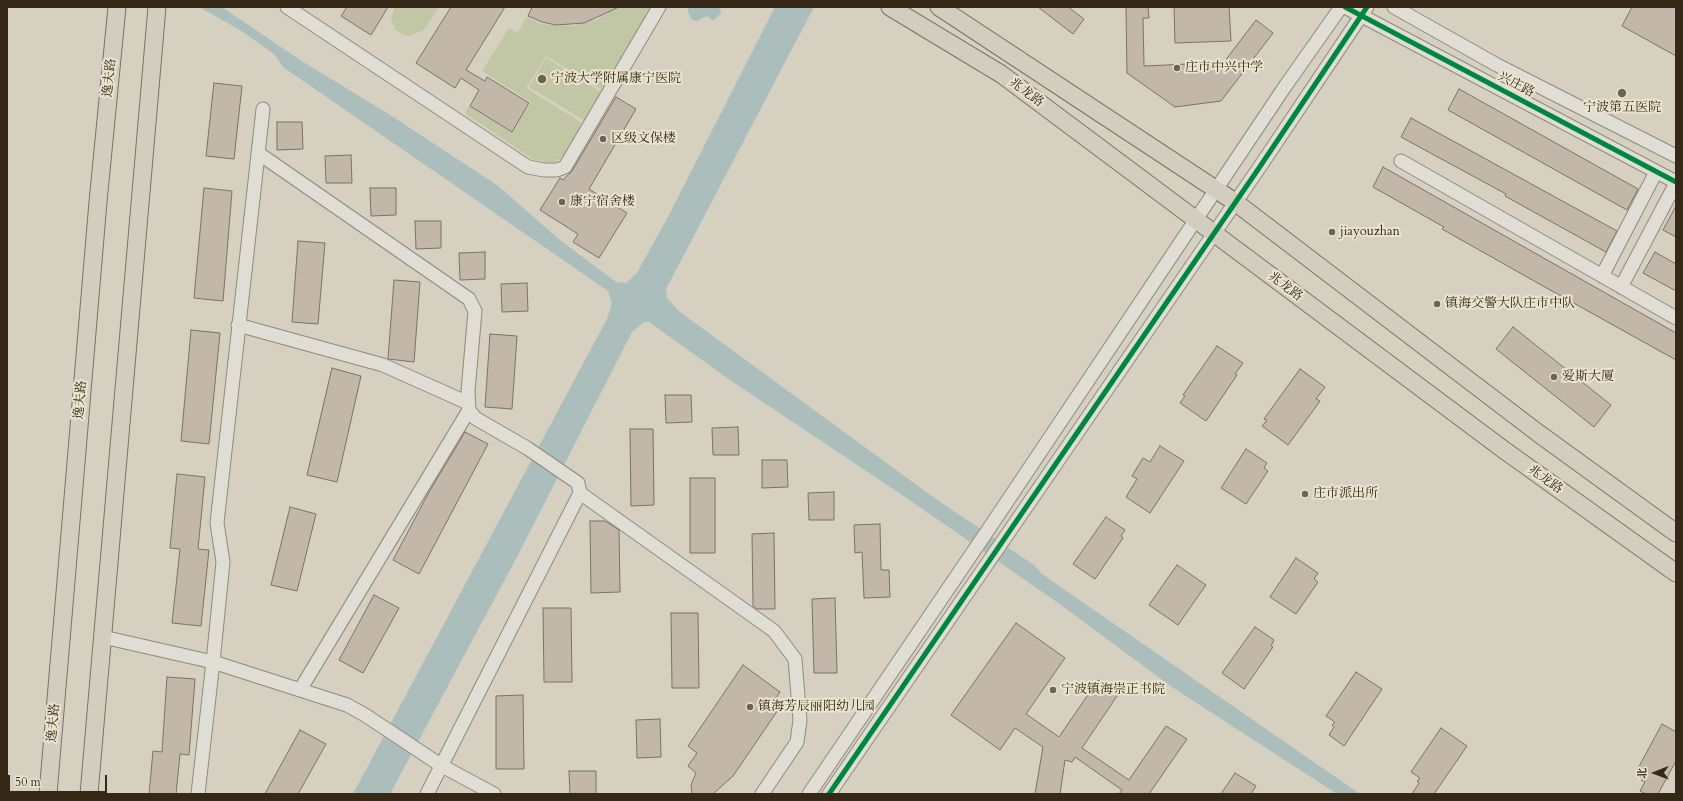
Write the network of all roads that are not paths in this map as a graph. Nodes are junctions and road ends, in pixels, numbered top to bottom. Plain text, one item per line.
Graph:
1 (117, 7) edge
2 (157, 7) edge
3 (287, 7) edge
4 (659, 7) edge
5 (890, 7) edge
6 (939, 7) edge
7 (1341, 7) edge
8 (1345, 7) edge
9 (1394, 7) edge
10 (1364, 11) edge
11 (263, 109) dead end
12 (258, 153) junction
13 (1676, 156) edge
14 (1401, 161) dead end
15 (1656, 172) junction
16 (1676, 183) edge
17 (1216, 189) junction
18 (1235, 202) junction
19 (1196, 220) junction
20 (1214, 234) junction
21 (1602, 276) junction
22 (1621, 287) junction
23 (1676, 318) edge
24 (238, 325) junction
25 (469, 407) junction
26 (580, 493) junction
27 (1676, 532) edge
28 (1676, 572) edge
29 (103, 637) junction
30 (213, 662) junction
31 (300, 690) junction
32 (442, 766) junction
33 (48, 794) edge
34 (89, 794) edge
35 (198, 794) edge
36 (427, 794) edge
37 (494, 794) edge
38 (762, 794) edge
39 (809, 794) edge
40 (829, 794) edge

1 - 33 main road, 逸夫路
2 - 29 main road
3 - 4 street
5 - 19 main road, 兆龙路
6 - 17 main road, 兆龙路
7 - 17 street
8 - 10 street, 兴庄路
9 - 13 street, 兴庄路
10 - 15 street, 兴庄路
10 - 18 street
11 - 12 street
12 - 24 street
12 - 25 street
14 - 21 street
15 - 16 street, 兴庄路
15 - 21 street
16 - 22 street
17 - 18 main road, 兆龙路
17 - 19 street
18 - 20 street
18 - 27 main road, 兆龙路
19 - 20 main road, 兆龙路
19 - 39 street
20 - 28 main road, 兆龙路
20 - 40 street
21 - 22 street
22 - 23 street
24 - 25 street
24 - 30 street
25 - 26 street
25 - 31 street
26 - 32 street
26 - 38 street
29 - 30 street
29 - 34 main road
30 - 31 street
30 - 35 street
31 - 32 street
32 - 36 street
32 - 37 street

